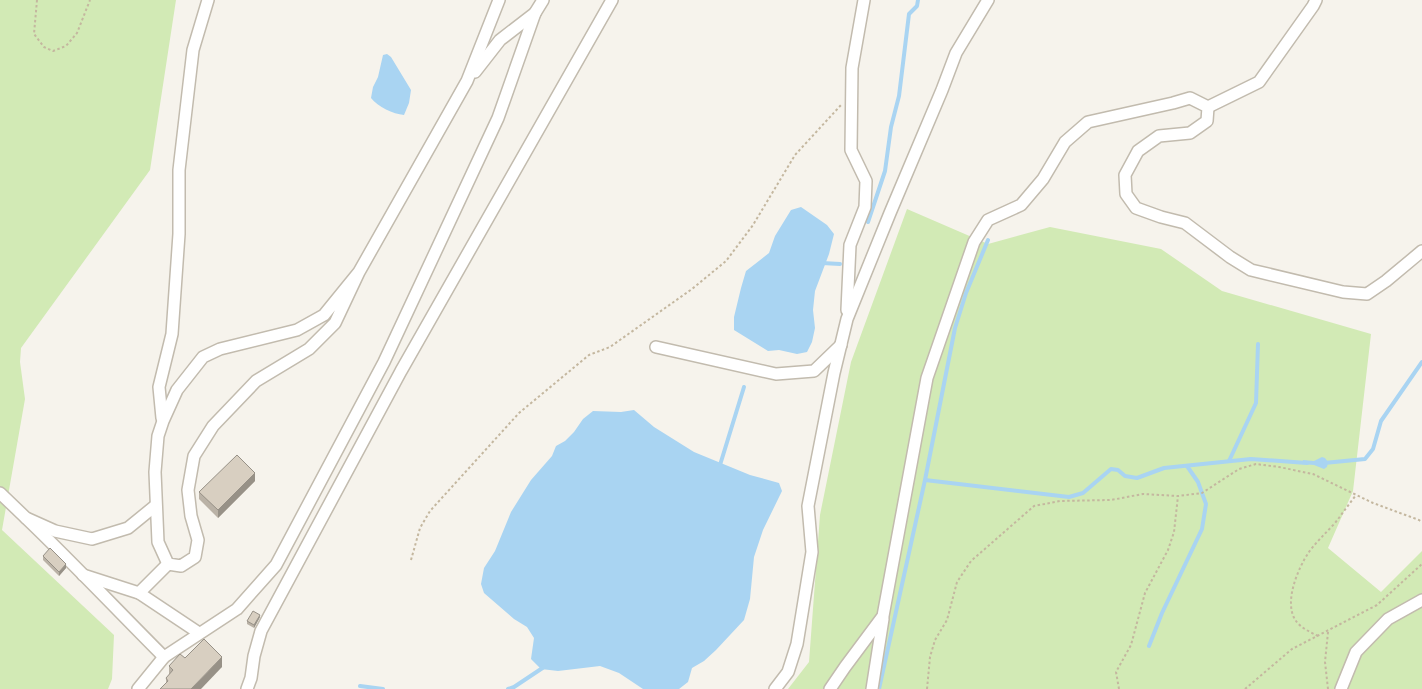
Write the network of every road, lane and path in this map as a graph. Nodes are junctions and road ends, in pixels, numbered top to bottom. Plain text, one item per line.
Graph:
1 (37, 0) edge
2 (90, 0) edge
3 (208, 0) edge
4 (499, 0) edge
5 (543, 0) edge
6 (612, 0) edge
7 (864, 0) edge
8 (988, 0) edge
9 (1316, 0) edge
10 (535, 13) junction
11 (468, 81) junction
12 (852, 92) junction
13 (1208, 107) junction
14 (1422, 251) edge
15 (359, 272) junction
16 (847, 319) junction
17 (841, 345) junction
18 (656, 348) dead end
19 (162, 421) junction
20 (0, 493) edge
21 (1356, 495) junction
22 (1178, 496) junction
23 (155, 506) junction
24 (26, 518) junction
25 (1422, 522) edge
26 (411, 560) dead end
27 (168, 564) junction
28 (1422, 564) edge
29 (82, 574) junction
30 (139, 593) junction
31 (1422, 600) edge
32 (883, 616) junction
33 (1328, 631) junction
34 (199, 633) junction
35 (1318, 636) junction
36 (164, 657) junction
37 (138, 689) edge
38 (247, 689) edge
39 (775, 689) edge
40 (830, 689) edge
41 (872, 689) edge
42 (927, 689) edge
43 (1119, 689) edge
44 (1245, 689) edge
45 (1328, 689) edge
46 (1341, 689) edge

1 - 2 path
3 - 19 street
4 - 11 street
5 - 10 street
6 - 38 street
7 - 12 street
8 - 16 street
9 - 13 street
10 - 11 street
10 - 34 street
11 - 15 street
12 - 16 street
12 - 26 path
13 - 14 street
13 - 32 street
15 - 19 street
15 - 27 street
16 - 17 street
17 - 18 street
17 - 39 street
19 - 23 street
20 - 24 street
21 - 22 path
21 - 25 path
21 - 35 path
22 - 42 path
22 - 43 path
23 - 24 street
23 - 27 street
24 - 29 street
27 - 30 street
28 - 33 path
29 - 30 street
29 - 36 street
30 - 34 street
31 - 46 street
32 - 40 street
32 - 41 street
33 - 35 path
33 - 45 path
34 - 36 street
35 - 44 path
36 - 37 street

